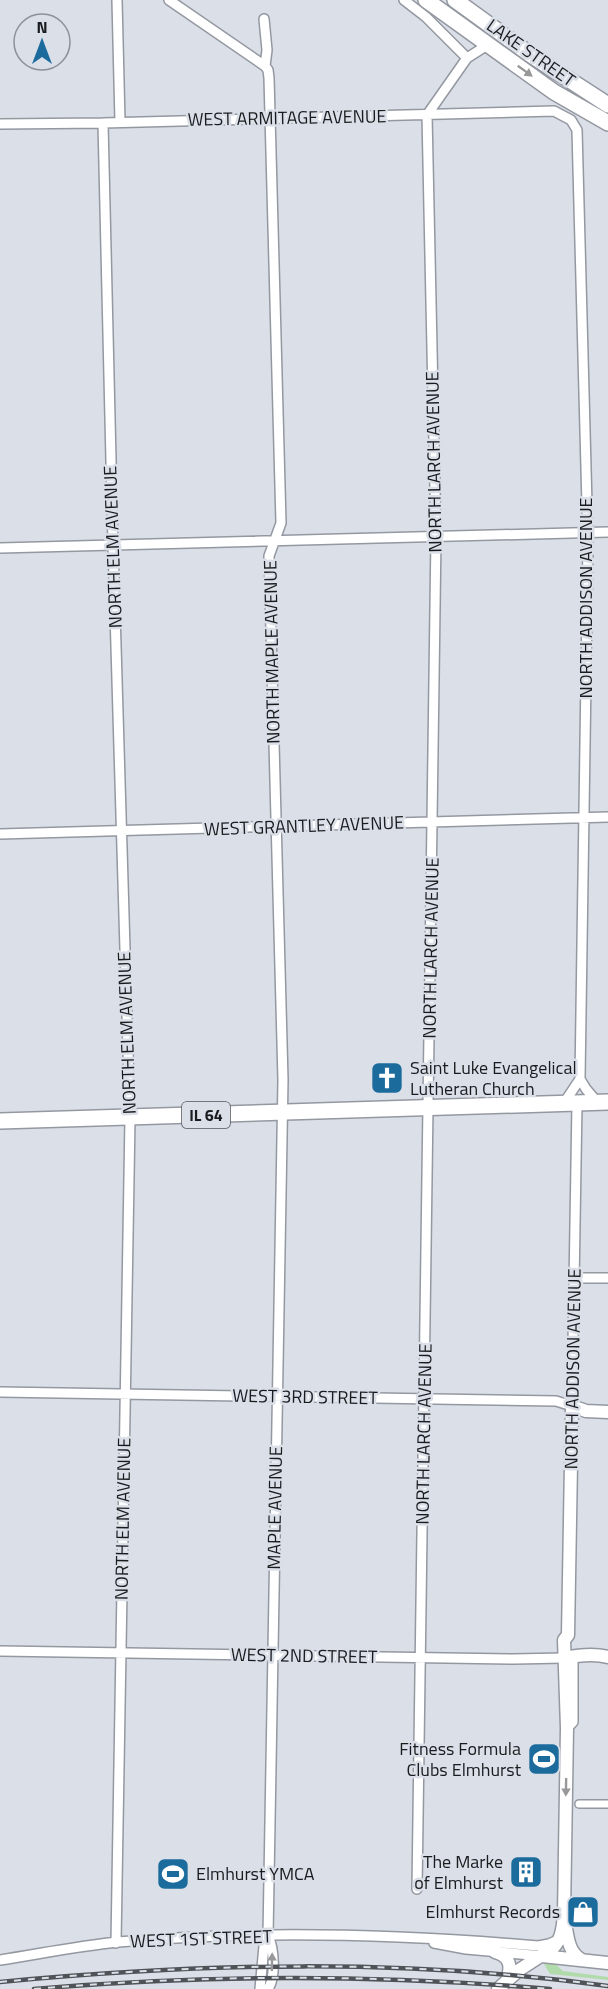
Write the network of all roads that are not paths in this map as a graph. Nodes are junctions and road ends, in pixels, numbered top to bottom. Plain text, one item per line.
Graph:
1 (117, 0) edge
2 (169, 0) edge
3 (404, 0) edge
4 (426, 0) edge
5 (455, 0) edge
6 (264, 19) dead end
7 (489, 44) junction
8 (467, 58) junction
9 (265, 66) junction
10 (608, 105) edge
11 (427, 115) junction
12 (270, 119) junction
13 (571, 120) joint
14 (120, 122) junction
15 (103, 123) junction
16 (608, 123) edge
17 (0, 124) edge
18 (587, 532) junction
19 (608, 532) edge
20 (436, 536) junction
21 (274, 540) junction
22 (112, 545) junction
23 (0, 548) edge
24 (608, 817) edge
25 (585, 818) junction
26 (433, 822) junction
27 (276, 826) junction
28 (121, 831) junction
29 (0, 834) edge
30 (580, 1079) junction
31 (283, 1080) joint
32 (602, 1102) edge
33 (570, 1103) junction
34 (429, 1107) junction
35 (282, 1113) junction
36 (130, 1118) junction
37 (0, 1122) edge
38 (575, 1278) junction
39 (608, 1278) edge
40 (0, 1392) edge
41 (125, 1394) junction
42 (277, 1397) junction
43 (424, 1399) junction
44 (572, 1406) junction
45 (608, 1412) edge
46 (0, 1651) edge
47 (120, 1653) junction
48 (273, 1655) junction
49 (420, 1658) junction
50 (608, 1658) edge
51 (569, 1660) junction
52 (579, 1804) dead end
53 (608, 1804) edge
54 (417, 1889) dead end
55 (564, 1914) junction
56 (268, 1936) junction
57 (404, 1938) junction
58 (559, 1940) junction
59 (116, 1942) junction
60 (495, 1952) junction
61 (542, 1956) junction
62 (0, 1960) edge
63 (583, 1960) junction
64 (608, 1963) edge
65 (502, 1984) edge
66 (260, 1989) edge
67 (268, 1989) edge

1 - 14 street
2 - 9 street
3 - 8 street
4 - 7 main road, LAKE STREET
5 - 10 main road, LAKE STREET
6 - 9 street
7 - 8 street
7 -> 16 main road, LAKE STREET
8 - 11 street
9 - 12 street
11 - 12 street, WEST ARMITAGE AVENUE
11 - 13 street, WEST ARMITAGE AVENUE
11 - 20 street, NORTH LARCH AVENUE
12 - 14 street, WEST ARMITAGE AVENUE
12 - 21 street, NORTH MAPLE AVENUE
13 - 18 street, NORTH ADDISON AVENUE
14 - 15 street, WEST ARMITAGE AVENUE
15 - 17 street, WEST ARMITAGE AVENUE
15 - 22 street, NORTH ELM AVENUE
18 - 19 street
18 - 20 street
18 - 25 street, NORTH ADDISON AVENUE
20 - 21 street
20 - 26 street, NORTH LARCH AVENUE
21 - 22 street
21 - 27 street, NORTH MAPLE AVENUE
22 - 23 street
22 - 28 street, NORTH ELM AVENUE
24 - 25 street, WEST GRANTLEY AVENUE
25 - 26 street, WEST GRANTLEY AVENUE
25 - 30 street, NORTH ADDISON AVENUE
26 - 27 street, WEST GRANTLEY AVENUE
26 - 34 street, NORTH LARCH AVENUE
27 - 28 street, WEST GRANTLEY AVENUE
27 - 31 street, NORTH MAPLE AVENUE
28 - 29 street, WEST GRANTLEY AVENUE
28 - 36 street, NORTH ELM AVENUE
30 - 32 street
30 - 33 street
31 - 35 street, MAPLE AVENUE
32 - 33 main road, IL 64
33 - 34 main road, IL 64
33 - 38 street, NORTH ADDISON AVENUE
34 - 35 main road, IL 64
34 - 43 street, NORTH LARCH AVENUE
35 - 36 main road, IL 64
35 - 42 street, MAPLE AVENUE
36 - 37 main road, IL 64
36 - 41 street, NORTH ELM AVENUE
38 - 39 street
38 - 44 street, NORTH ADDISON AVENUE
40 - 41 street, WEST 3RD STREET
41 - 42 street, WEST 3RD STREET
41 - 47 street, NORTH ELM AVENUE
42 - 43 street, WEST 3RD STREET
42 - 48 street, MAPLE AVENUE
43 - 44 street, WEST 3RD STREET
43 - 49 street, NORTH LARCH AVENUE
44 - 45 street, WEST 3RD STREET
44 - 51 street, NORTH ADDISON AVENUE
46 - 47 street, WEST 2ND STREET
47 - 48 street, WEST 2ND STREET
47 - 59 street, NORTH ELM AVENUE
48 - 49 street, WEST 2ND STREET
48 - 56 street, MAPLE AVENUE
49 - 51 street, WEST 2ND STREET
49 - 54 street, NORTH LARCH AVENUE
50 - 51 street, WEST 2ND STREET
51 -> 55 street, NORTH ADDISON AVENUE
52 - 53 street
55 - 58 street, NORTH ADDISON AVENUE
55 - 63 street
56 - 57 street, WEST 1ST STREET
56 - 59 street, WEST 1ST STREET
56 - 66 street, MAPLE AVENUE
67 -> 56 street, MAPLE AVENUE
57 - 58 street, WEST 1ST STREET
57 - 60 street, WEST 1ST STREET
58 - 61 street
59 - 62 street, WEST 1ST STREET
60 - 61 street, WEST 1ST STREET
60 - 65 street
61 - 63 street, WEST 1ST STREET
61 - 65 street
63 - 64 street, WEST 1ST STREET

